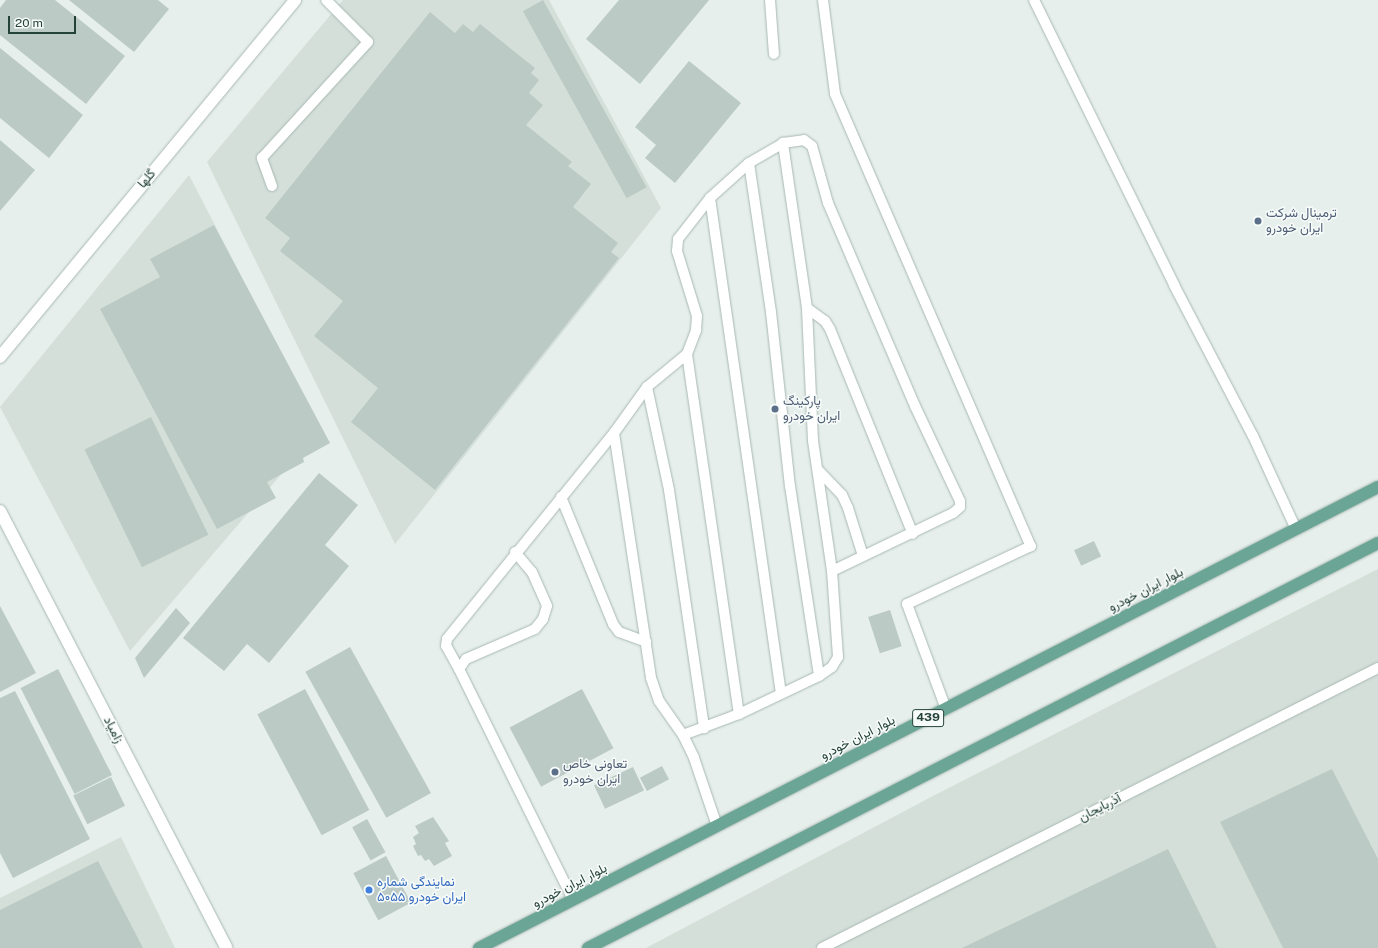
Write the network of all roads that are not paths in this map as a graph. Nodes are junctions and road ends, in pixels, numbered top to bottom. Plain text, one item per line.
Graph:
1 (295, 0) edge
2 (326, 0) edge
3 (770, 0) edge
4 (823, 0) edge
5 (1034, 0) edge
6 (774, 54) dead end
7 (783, 143) junction
8 (749, 163) junction
9 (272, 186) dead end
10 (710, 198) junction
11 (807, 308) junction
12 (687, 354) junction
13 (0, 357) edge
14 (647, 387) junction
15 (614, 433) junction
16 (818, 470) junction
17 (1378, 487) edge
18 (561, 497) junction
19 (0, 511) edge
20 (1296, 529) junction
21 (913, 534) junction
22 (1378, 543) edge
23 (515, 552) junction
24 (863, 556) junction
25 (832, 571) junction
26 (646, 642) junction
27 (459, 668) junction
28 (1378, 668) edge
29 (819, 676) junction
30 (781, 694) junction
31 (946, 709) junction
32 (739, 714) junction
33 (704, 728) junction
34 (683, 735) junction
35 (717, 826) junction
36 (573, 900) junction
37 (826, 947) edge
38 (227, 948) edge
39 (479, 948) edge
40 (588, 948) edge

1 - 13 street, گلها
2 - 9 lane
3 - 6 lane
4 - 31 lane
5 - 20 lane
7 - 8 lane
7 - 11 lane
7 - 21 lane
8 - 10 lane
8 - 29 lane
10 - 12 lane
10 - 30 lane
11 - 16 lane
11 - 21 lane
12 - 14 lane
12 - 32 lane
14 - 15 lane
14 - 33 lane
15 - 18 lane
15 - 26 lane
16 - 24 lane
16 - 25 lane
17 - 20 main road, بلوار ایران خودرو / 439
18 - 23 lane
18 - 26 lane
19 - 38 street, زامیاد
20 - 31 main road, بلوار ایران خودرو / 439
21 - 24 lane
22 - 40 main road
23 - 27 lane
23 - 27 lane
24 - 25 lane
25 - 29 lane
26 - 34 lane
27 - 36 lane
28 - 37 lane, آذربایجان
29 - 30 lane
30 - 32 lane
31 - 35 main road, بلوار ایران خودرو / 439
32 - 33 lane
33 - 34 lane
34 - 35 lane
35 - 36 main road, بلوار ایران خودرو / 439
36 - 39 main road, بلوار ایران خودرو / 439

